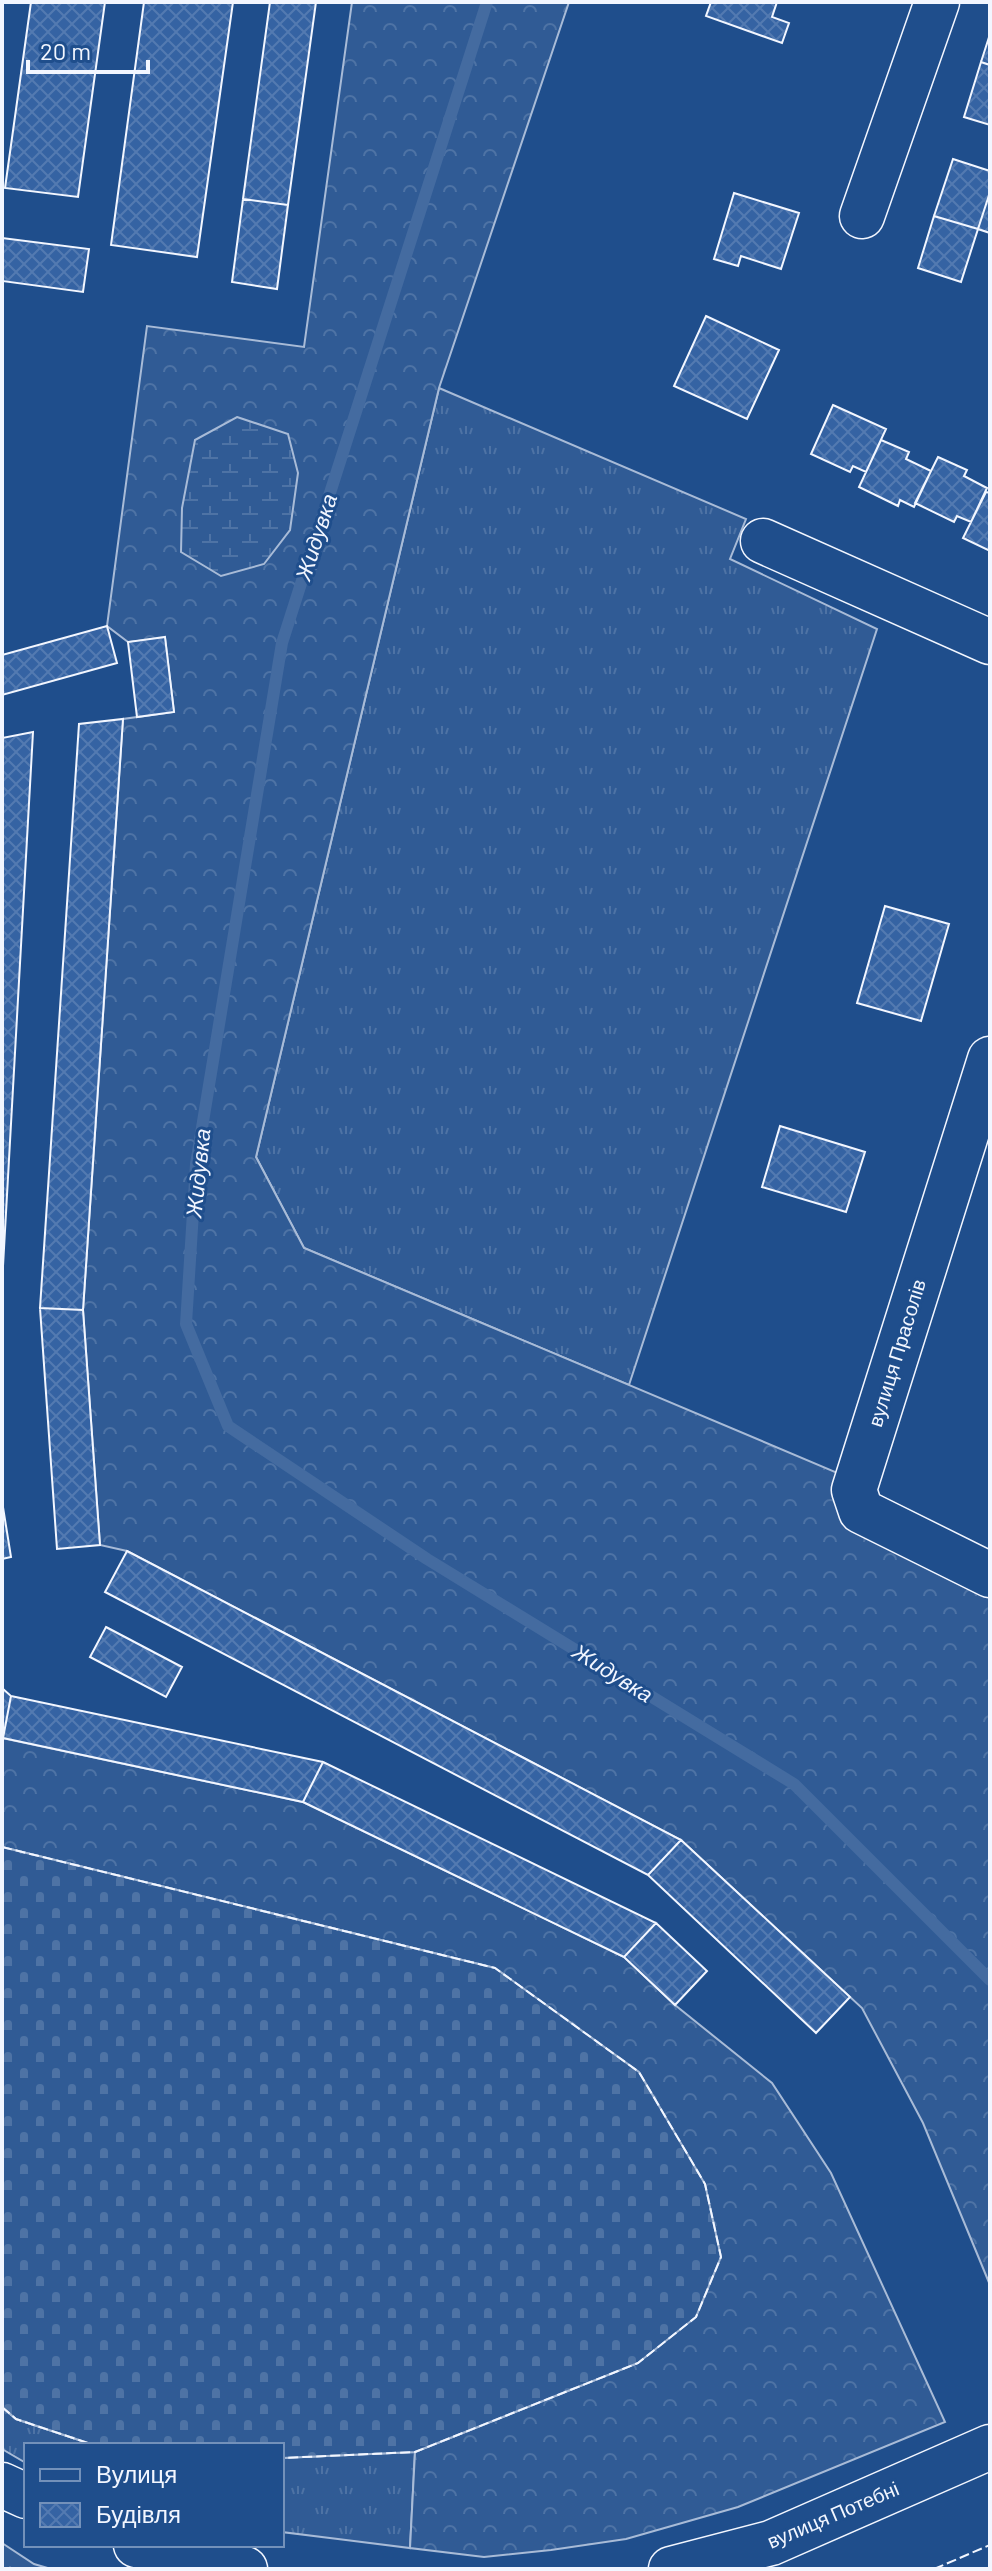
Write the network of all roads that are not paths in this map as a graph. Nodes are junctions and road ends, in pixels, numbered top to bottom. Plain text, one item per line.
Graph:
1 (937, 2) edge
2 (862, 216) dead end
3 (763, 541) dead end
4 (990, 642) edge
5 (990, 1059) edge
6 (990, 1575) edge
7 (990, 2447) edge
8 (2, 2485) edge
9 (24, 2495) edge
10 (145, 2547) edge
11 (776, 2556) edge
12 (245, 2569) edge
13 (671, 2569) edge

1 - 2 street
3 - 4 street
5 - 6 street, вулиця Прасолів
7 - 11 street, вулиця Потебні
8 - 9 street
10 - 12 street
11 - 13 street, вулиця Потебні

